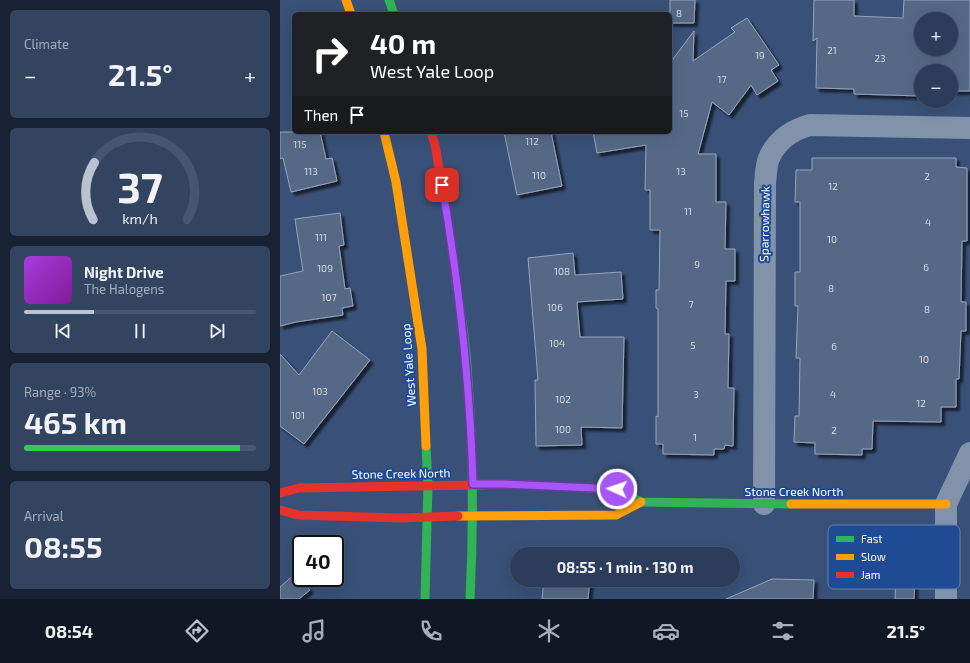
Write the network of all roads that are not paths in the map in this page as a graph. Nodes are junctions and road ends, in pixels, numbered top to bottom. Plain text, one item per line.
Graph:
1 (346, 0) edge
2 (389, 0) edge
3 (350, 12) edge
4 (393, 12) edge
5 (970, 128) edge
6 (384, 134) edge
7 (432, 134) edge
8 (970, 453) edge
9 (473, 484) junction
10 (428, 485) junction
11 (280, 493) edge
12 (641, 502) junction
13 (764, 504) junction
14 (946, 504) junction
15 (280, 510) edge
16 (427, 517) junction
17 (473, 517) junction
18 (946, 525) edge
19 (425, 599) edge
20 (470, 599) edge

1 - 3 street
2 - 4 street
5 - 13 street, Sparrowhawk
6 - 10 street, West Yale Loop
7 - 9 street
8 - 14 street
9 - 10 street, Stone Creek North
9 - 12 street, Stone Creek North
9 - 17 street
10 - 11 street, Stone Creek North
10 - 16 street, West Yale Loop
12 - 13 street, Stone Creek North
12 - 17 street, Stone Creek North
13 - 14 street, Stone Creek North
14 - 18 street
15 - 16 street, Stone Creek North
16 - 17 street, Stone Creek North
16 - 19 street, West Yale Loop
17 - 20 street

